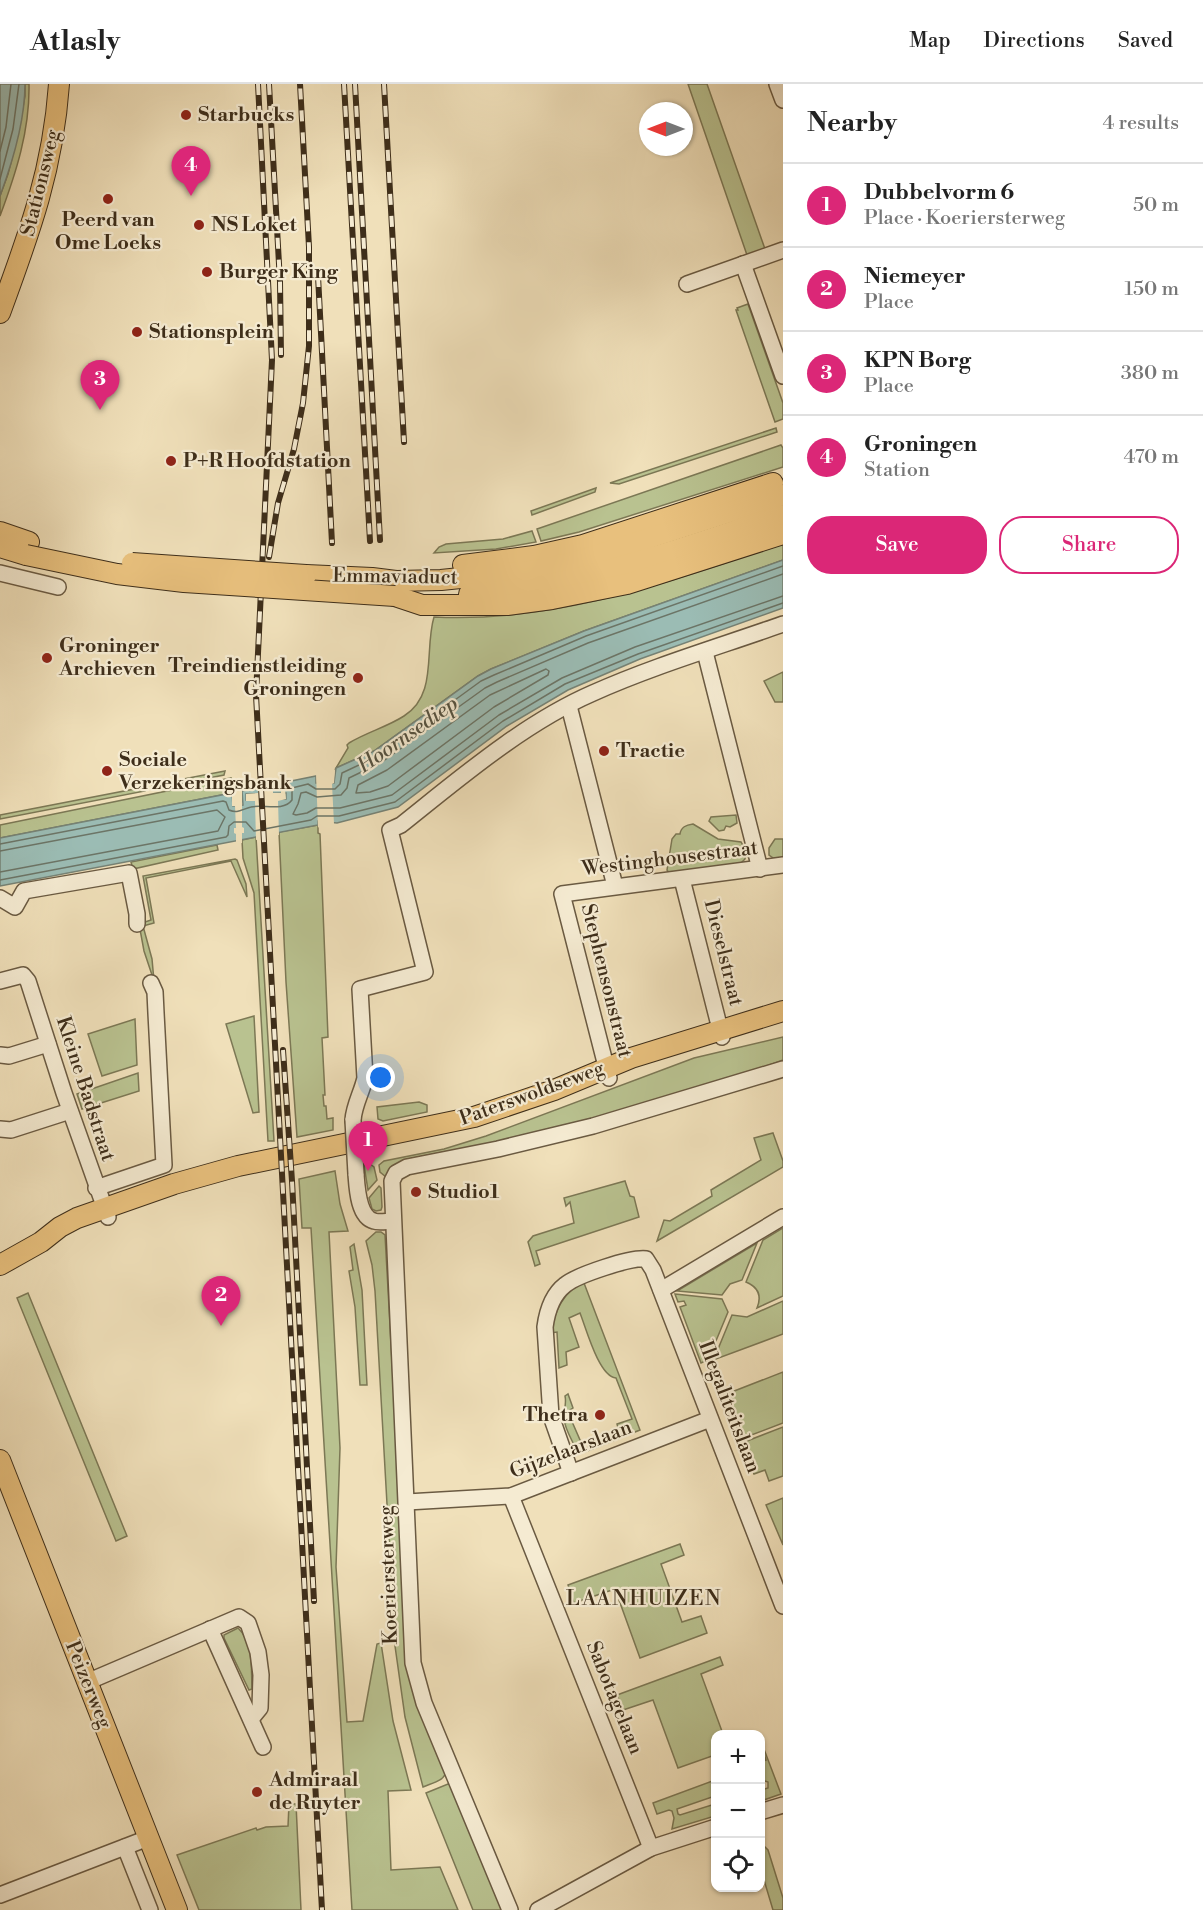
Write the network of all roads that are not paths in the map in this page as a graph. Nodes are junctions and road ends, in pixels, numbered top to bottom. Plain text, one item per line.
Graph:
1 (51, 84) edge
2 (59, 84) edge
3 (777, 84) edge
4 (783, 100) edge
5 (783, 250) edge
6 (743, 264) junction
7 (0, 276) edge
8 (687, 284) dead end
9 (0, 313) edge
10 (783, 376) edge
11 (780, 486) edge
12 (783, 515) edge
13 (716, 526) junction
14 (0, 532) edge
15 (783, 534) edge
16 (0, 547) edge
17 (27, 548) junction
18 (0, 573) edge
19 (58, 587) dead end
20 (441, 587) junction
21 (783, 624) edge
22 (705, 652) junction
23 (569, 706) junction
24 (783, 865) edge
25 (760, 869) junction
26 (682, 879) junction
27 (615, 886) junction
28 (562, 894) joint
29 (0, 898) edge
30 (137, 924) dead end
31 (0, 981) edge
32 (151, 983) dead end
33 (783, 1011) edge
34 (783, 1023) edge
35 (721, 1033) junction
36 (48, 1044) junction
37 (0, 1055) edge
38 (783, 1069) edge
39 (608, 1073) junction
40 (70, 1111) junction
41 (0, 1129) edge
42 (392, 1185) joint
43 (96, 1188) junction
44 (106, 1213) junction
45 (783, 1217) edge
46 (393, 1221) junction
47 (0, 1265) edge
48 (661, 1290) junction
49 (710, 1419) junction
50 (0, 1463) edge
51 (571, 1473) junction
52 (511, 1497) junction
53 (407, 1502) junction
54 (783, 1606) edge
55 (210, 1629) junction
56 (87, 1682) junction
57 (251, 1719) junction
58 (263, 1748) dead end
59 (783, 1805) edge
60 (765, 1810) edge
61 (711, 1829) edge
62 (148, 1838) junction
63 (125, 1847) junction
64 (651, 1848) junction
65 (0, 1895) edge
66 (150, 1910) edge
67 (177, 1910) edge
68 (510, 1910) edge
69 (538, 1910) edge

1 - 7 main road, Stationsweg
2 - 9 main road, Stationsweg
3 - 4 street
5 - 6 street
6 - 8 street
6 - 10 street
11 - 13 main road, Emmaviaduct
11 - 20 main road
12 - 13 main road, Emmaviaduct
13 - 20 main road, Emmaviaduct
14 - 17 main road, Emmaviaduct
15 - 20 main road
16 - 17 main road, Emmaviaduct
17 - 20 main road, Emmaviaduct, bridge
17 - 20 main road, Emmaviaduct, bridge
18 - 19 street
21 - 22 street
22 - 23 street
22 - 25 street
23 - 27 street
23 - 46 street, bridge
24 - 25 street, Westinghousestraat
25 - 26 street, Westinghousestraat
26 - 27 street, Westinghousestraat
26 - 35 street, Dieselstraat
27 - 28 street, Westinghousestraat
28 - 39 street, Stephensonstraat
29 - 30 street
31 - 36 street, Kleine Badstraat
32 - 43 street
33 - 35 main road, Paterswoldseweg
34 - 35 main road, Paterswoldseweg
35 - 39 main road, Paterswoldseweg
36 - 37 street
36 - 40 street, Kleine Badstraat
38 - 42 street, Paterswoldseweg
39 - 44 main road, Paterswoldseweg
40 - 41 street
40 - 43 street, Kleine Badstraat
42 - 46 street, Koeriersterweg
43 - 44 street, Kleine Badstraat
44 - 47 main road, Paterswoldseweg
45 - 48 street
46 - 53 street, Koeriersterweg
48 - 49 street, Illegaliteitslaan
48 - 51 street, Illegaliteitslaan
49 - 51 street, Gijzelaarslaan
49 - 54 street, Illegaliteitslaan
50 - 56 main road, Peizerweg
51 - 52 street, Gijzelaarslaan
52 - 53 street, Gijzelaarslaan
52 - 64 street, Sabotagelaan
53 - 68 street, Koeriersterweg
55 - 56 street
55 - 57 street
55 - 57 street
56 - 62 main road, Peizerweg
57 - 58 street
59 - 60 street
61 - 64 street
62 - 63 street
62 - 67 main road, Peizerweg
63 - 65 street
63 - 66 street
64 - 69 street

